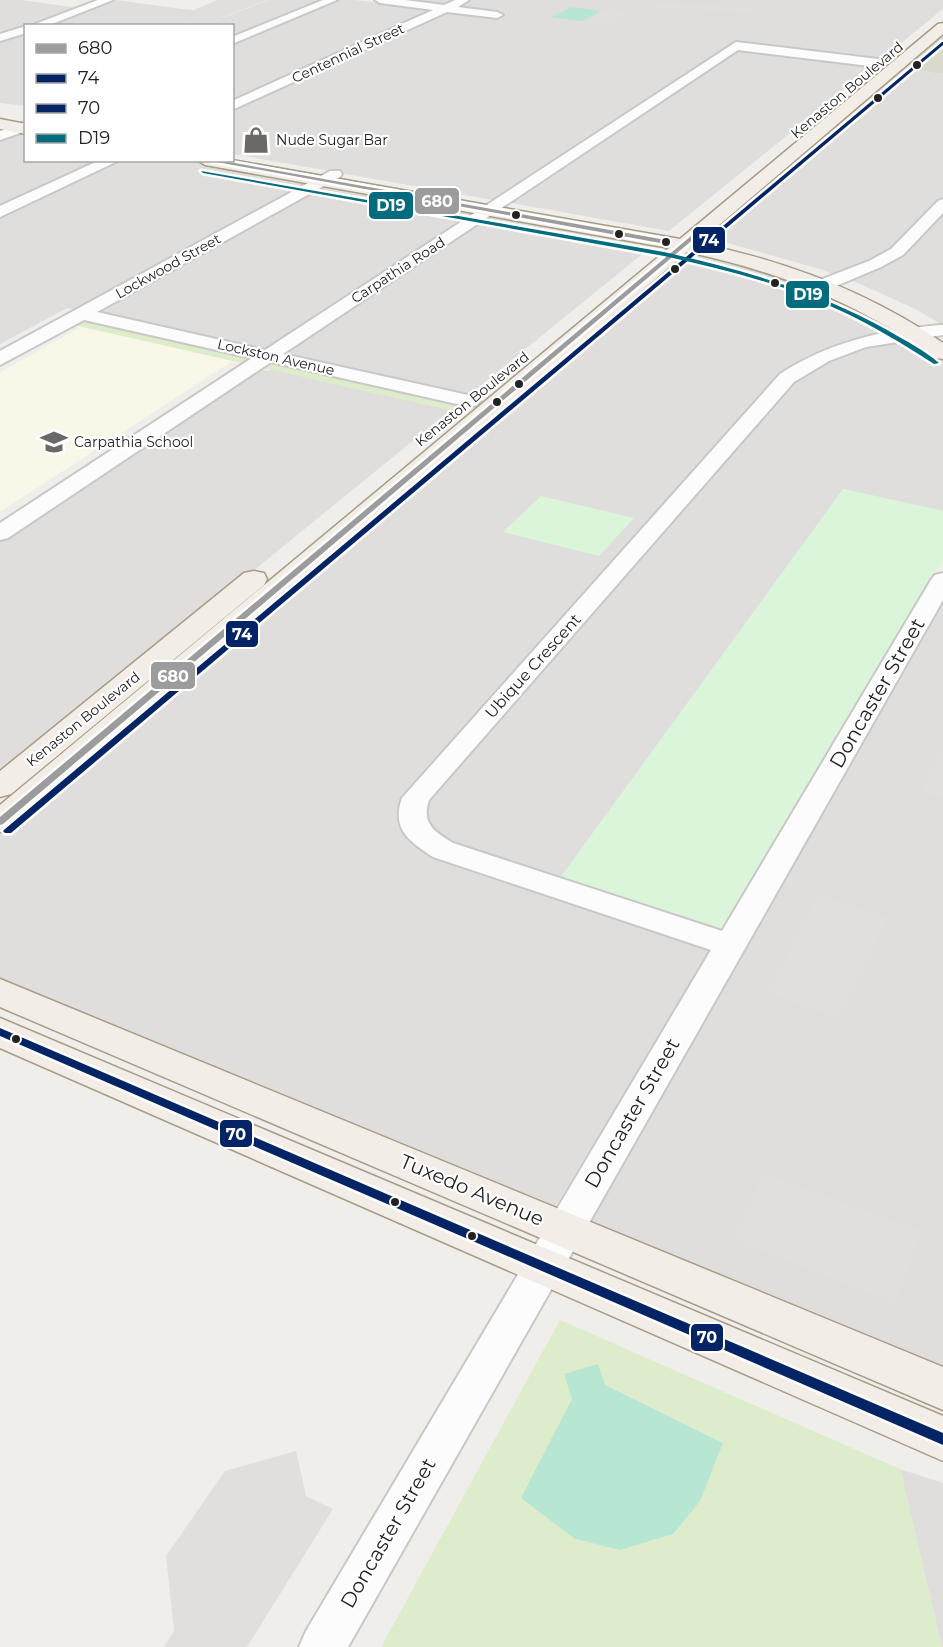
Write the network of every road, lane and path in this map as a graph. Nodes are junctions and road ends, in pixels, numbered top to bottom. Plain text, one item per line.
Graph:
1 (108, 0) edge
2 (332, 0) edge
3 (380, 0) edge
4 (464, 0) edge
5 (445, 8) junction
6 (497, 15) dead end
7 (935, 22) edge
8 (41, 24) edge
9 (24, 30) edge
10 (909, 37) dead end
11 (0, 38) edge
12 (234, 40) edge
13 (887, 55) junction
14 (234, 105) edge
15 (0, 116) edge
16 (0, 124) edge
17 (24, 126) edge
18 (0, 136) edge
19 (234, 156) edge
20 (109, 162) edge
21 (219, 162) edge
22 (329, 178) junction
23 (943, 204) edge
24 (494, 207) junction
25 (0, 212) edge
26 (680, 240) junction
27 (832, 282) junction
28 (81, 314) junction
29 (914, 332) junction
30 (942, 338) edge
31 (268, 355) junction
32 (0, 359) edge
33 (470, 401) junction
34 (0, 532) edge
35 (943, 580) edge
36 (0, 787) edge
37 (0, 822) edge
38 (730, 945) junction
39 (0, 993) edge
40 (0, 1032) edge
41 (565, 1229) junction
42 (544, 1266) junction
43 (943, 1389) edge
44 (943, 1439) edge
45 (322, 1647) edge

1 - 8 street
2 - 12 street
3 - 5 street
4 - 5 street, Centennial Street
5 - 6 street
5 - 14 street, Centennial Street
7 - 26 main road, Kenaston Boulevard
9 - 11 street
10 - 13 main road, Kenaston Boulevard
13 - 24 street, Carpathia Road
13 - 26 main road, Kenaston Boulevard
15 - 17 main road
16 - 17 main road
17 - 18 street
19 - 22 main road
20 - 25 street
21 - 22 main road
22 - 24 main road
22 - 28 street, Lockwood Street
23 - 27 street
24 - 26 main road
24 - 31 street, Carpathia Road
26 - 27 main road
26 - 33 main road, Kenaston Boulevard
26 - 37 main road, Kenaston Boulevard
27 - 29 main road
27 - 30 main road
28 - 31 street, Lockston Avenue
28 - 32 street, Lockwood Street
29 - 30 street, Ubique Crescent
29 - 38 street, Ubique Crescent
31 - 33 street, Lockston Avenue
31 - 34 street, Carpathia Road
33 - 36 main road, Kenaston Boulevard
35 - 38 street, Doncaster Street
38 - 41 street, Doncaster Street
39 - 41 main road, Tuxedo Avenue
40 - 42 main road
41 - 42 street, Doncaster Street
41 - 43 main road, Tuxedo Avenue
42 - 44 main road
42 - 45 street, Doncaster Street

